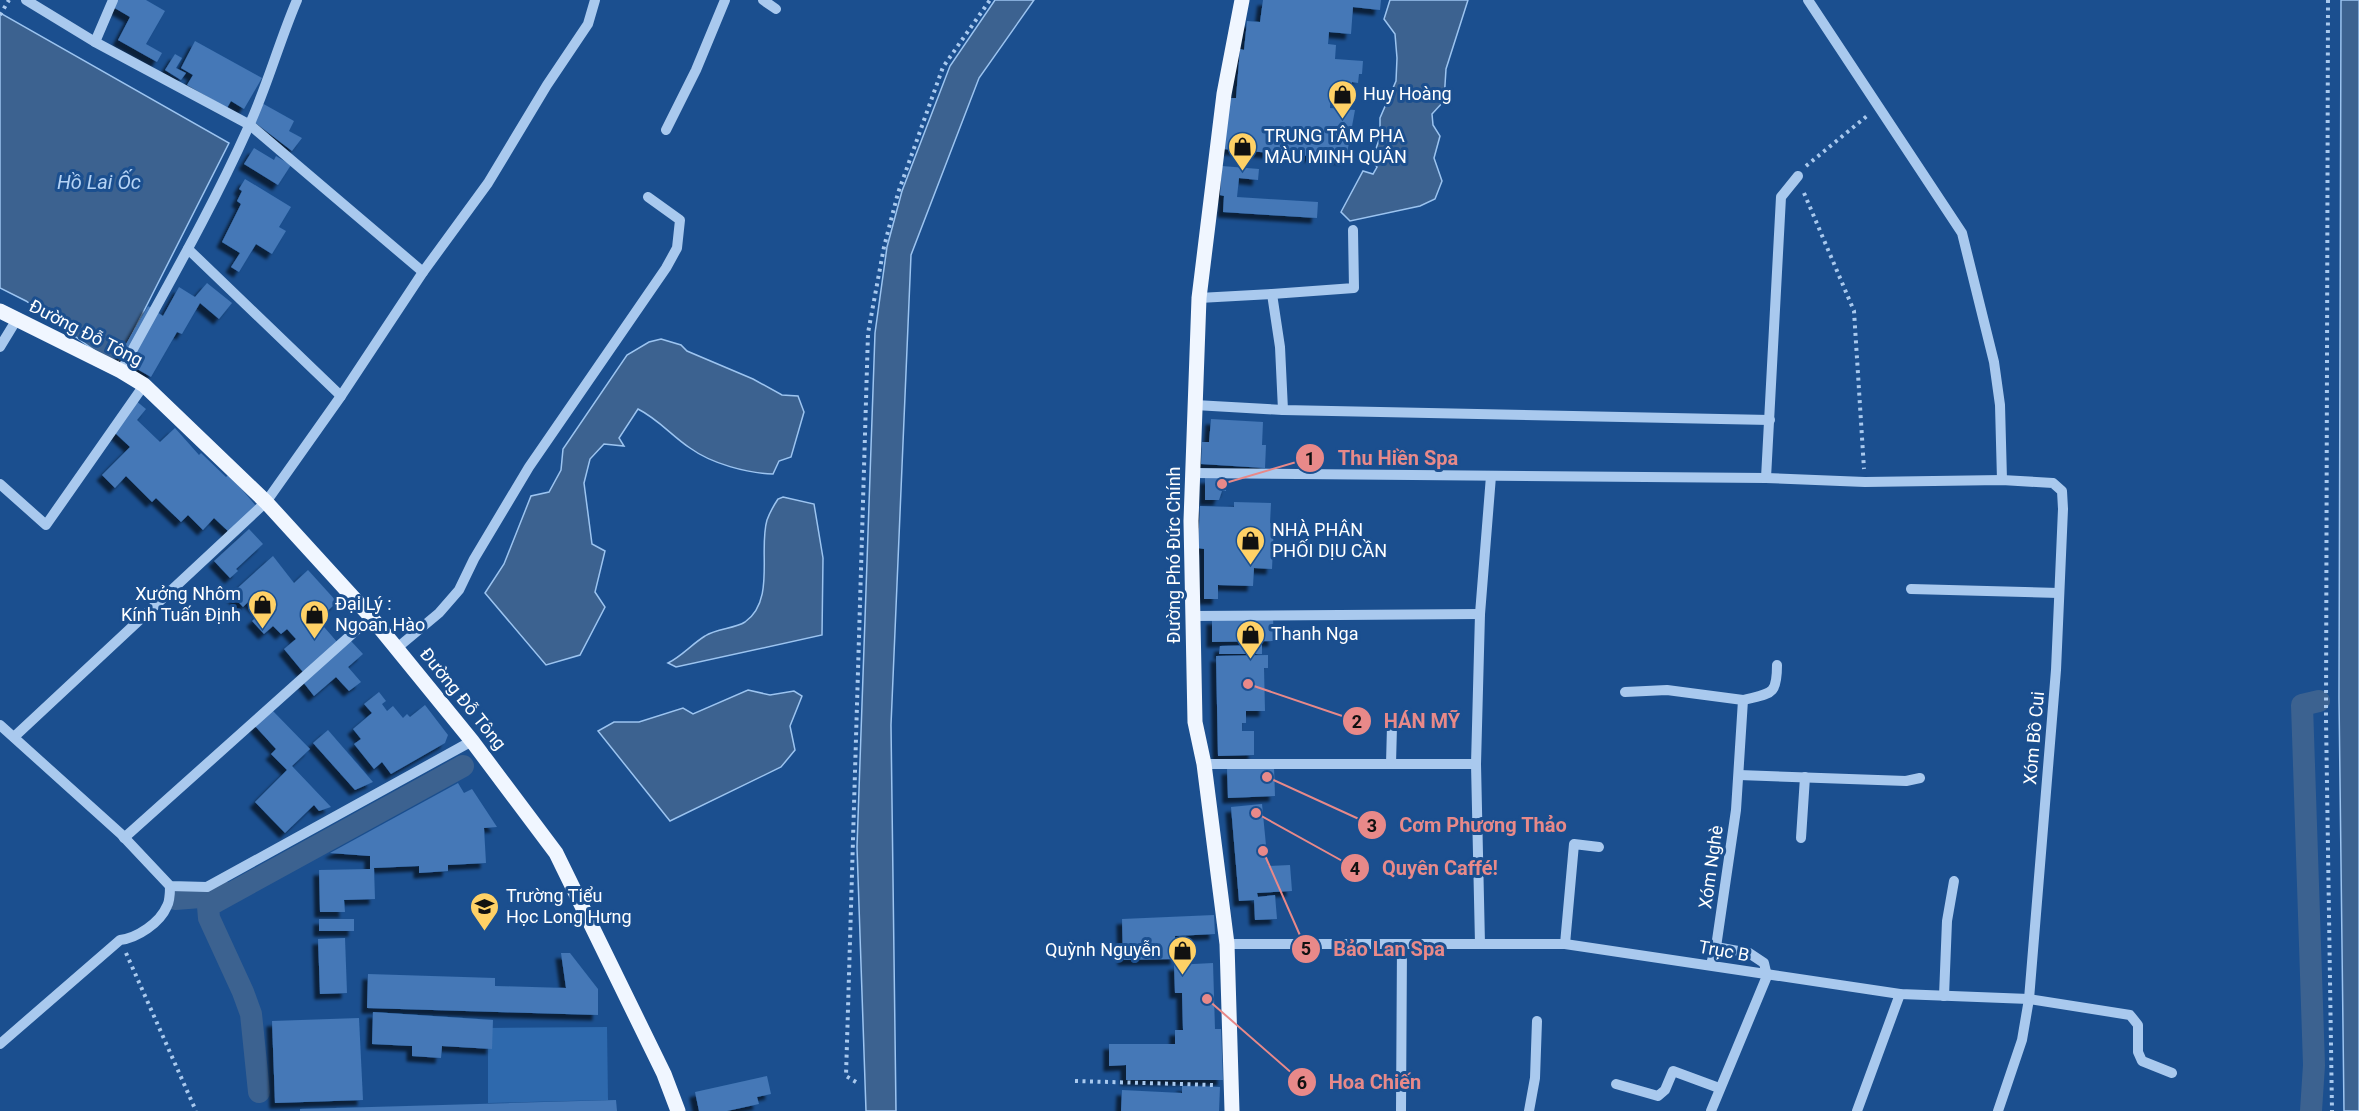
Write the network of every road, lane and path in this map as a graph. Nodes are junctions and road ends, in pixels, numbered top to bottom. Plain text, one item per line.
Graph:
1 (9, 0) edge
2 (26, 0) edge
3 (113, 0) edge
4 (297, 0) edge
5 (595, 0) edge
6 (725, 0) edge
7 (763, 0) edge
8 (990, 0) edge
9 (1242, 0) edge
10 (1808, 0) edge
11 (2328, 0) edge
12 (776, 9) dead end
13 (0, 15) edge
14 (95, 42) junction
15 (1877, 107) junction
16 (250, 125) junction
17 (666, 130) dead end
18 (1797, 176) junction
19 (648, 197) dead end
20 (1353, 230) dead end
21 (188, 249) junction
22 (423, 272) junction
23 (1272, 294) junction
24 (1199, 298) junction
25 (0, 311) edge
26 (18, 320) junction
27 (0, 347) edge
28 (121, 370) junction
29 (144, 385) junction
30 (341, 396) junction
31 (1195, 405) junction
32 (1282, 410) junction
33 (1770, 420) junction
34 (1193, 473) junction
35 (1491, 476) junction
36 (1766, 478) junction
37 (2002, 480) junction
38 (1865, 482) junction
39 (0, 484) edge
40 (266, 502) junction
41 (1911, 589) dead end
42 (2059, 592) junction
43 (1480, 614) junction
44 (1193, 616) junction
45 (371, 617) junction
46 (397, 648) junction
47 (1777, 665) dead end
48 (1625, 692) dead end
49 (1743, 700) junction
50 (0, 725) edge
51 (1392, 726) dead end
52 (14, 737) junction
53 (472, 741) junction
54 (1204, 764) junction
55 (1391, 764) junction
56 (1476, 764) junction
57 (1738, 775) junction
58 (1805, 777) junction
59 (1920, 778) dead end
60 (124, 838) junction
61 (1801, 838) dead end
62 (1599, 847) dead end
63 (1954, 881) dead end
64 (170, 886) junction
65 (120, 940) junction
66 (1227, 944) junction
67 (1480, 944) junction
68 (1565, 944) junction
69 (1402, 945) junction
70 (1716, 946) junction
71 (1711, 964) junction
72 (1767, 976) junction
73 (1900, 994) junction
74 (1944, 996) junction
75 (2029, 999) junction
76 (1537, 1021) dead end
77 (0, 1044) edge
78 (2172, 1073) dead end
79 (1075, 1081) dead end
80 (856, 1082) dead end
81 (1616, 1084) dead end
82 (1230, 1086) junction
83 (1719, 1088) junction
84 (196, 1111) edge
85 (678, 1111) edge
86 (1232, 1111) edge
87 (1401, 1111) edge
88 (1529, 1111) edge
89 (1711, 1111) edge
90 (1857, 1111) edge
91 (1998, 1111) edge
92 (2332, 1111) edge

1 - 13 path
2 - 14 street
3 - 14 street
4 - 16 street
5 - 22 street
6 - 17 street
7 - 12 street
8 - 80 path
9 - 24 main road, Đường Phó Đức Chính
10 - 15 street
11 - 92 path
14 - 16 street
15 - 18 path
15 - 37 street
16 - 21 street
16 - 22 street
18 - 33 street
18 - 38 path
19 - 46 street
20 - 23 street
21 - 28 street
21 - 30 street
22 - 30 street
23 - 24 street
23 - 32 street
24 - 31 main road, Đường Phó Đức Chính
25 - 26 main road, Đường Đỗ Tông
26 - 27 street
26 - 28 main road, Đường Đỗ Tông
28 - 29 main road, Đường Đỗ Tông
29 - 39 street
29 - 40 main road, Đường Đỗ Tông
30 - 40 street
31 - 32 street
31 - 34 main road, Đường Phó Đức Chính
32 - 33 street
33 - 36 street
34 - 35 street
34 - 44 main road, Đường Phó Đức Chính
35 - 36 street
35 - 43 street
36 - 38 street
37 - 38 street
37 - 42 street, Xóm Bồ Cui
40 - 45 main road, Đường Đỗ Tông
40 - 52 street
41 - 42 street
42 - 75 street, Xóm Bồ Cui
43 - 44 street
43 - 56 street
44 - 54 main road, Đường Phó Đức Chính
45 - 46 main road, Đường Đỗ Tông
45 - 60 street
46 - 53 main road, Đường Đỗ Tông
47 - 49 street
48 - 49 street
49 - 57 street, Xóm Nghè
50 - 52 street
51 - 55 street
52 - 60 street
53 - 64 street
53 - 85 main road, Đường Đỗ Tông
54 - 55 street
54 - 66 main road, Đường Phó Đức Chính
55 - 56 street
56 - 67 street
57 - 58 street
57 - 70 street, Xóm Nghè
58 - 59 street
58 - 61 street
60 - 64 street
62 - 68 street
63 - 74 street
64 - 65 street
65 - 77 street
65 - 84 path
66 - 69 street, Trục B
66 - 82 main road, Đường Phó Đức Chính
67 - 68 street, Trục B
67 - 69 street, Trục B
68 - 71 street, Trục B
69 - 87 street
70 - 71 street, Xóm Nghè
70 - 72 street
71 - 72 street, Trục B
72 - 73 street, Trục B
72 - 83 street
73 - 74 street, Trục B
73 - 90 street
74 - 75 street, Trục B
75 - 78 street, Trục B
75 - 91 street, Xóm Bồ Cui
76 - 88 street
79 - 82 path
81 - 83 street
82 - 86 main road, Đường Phó Đức Chính
83 - 89 street

